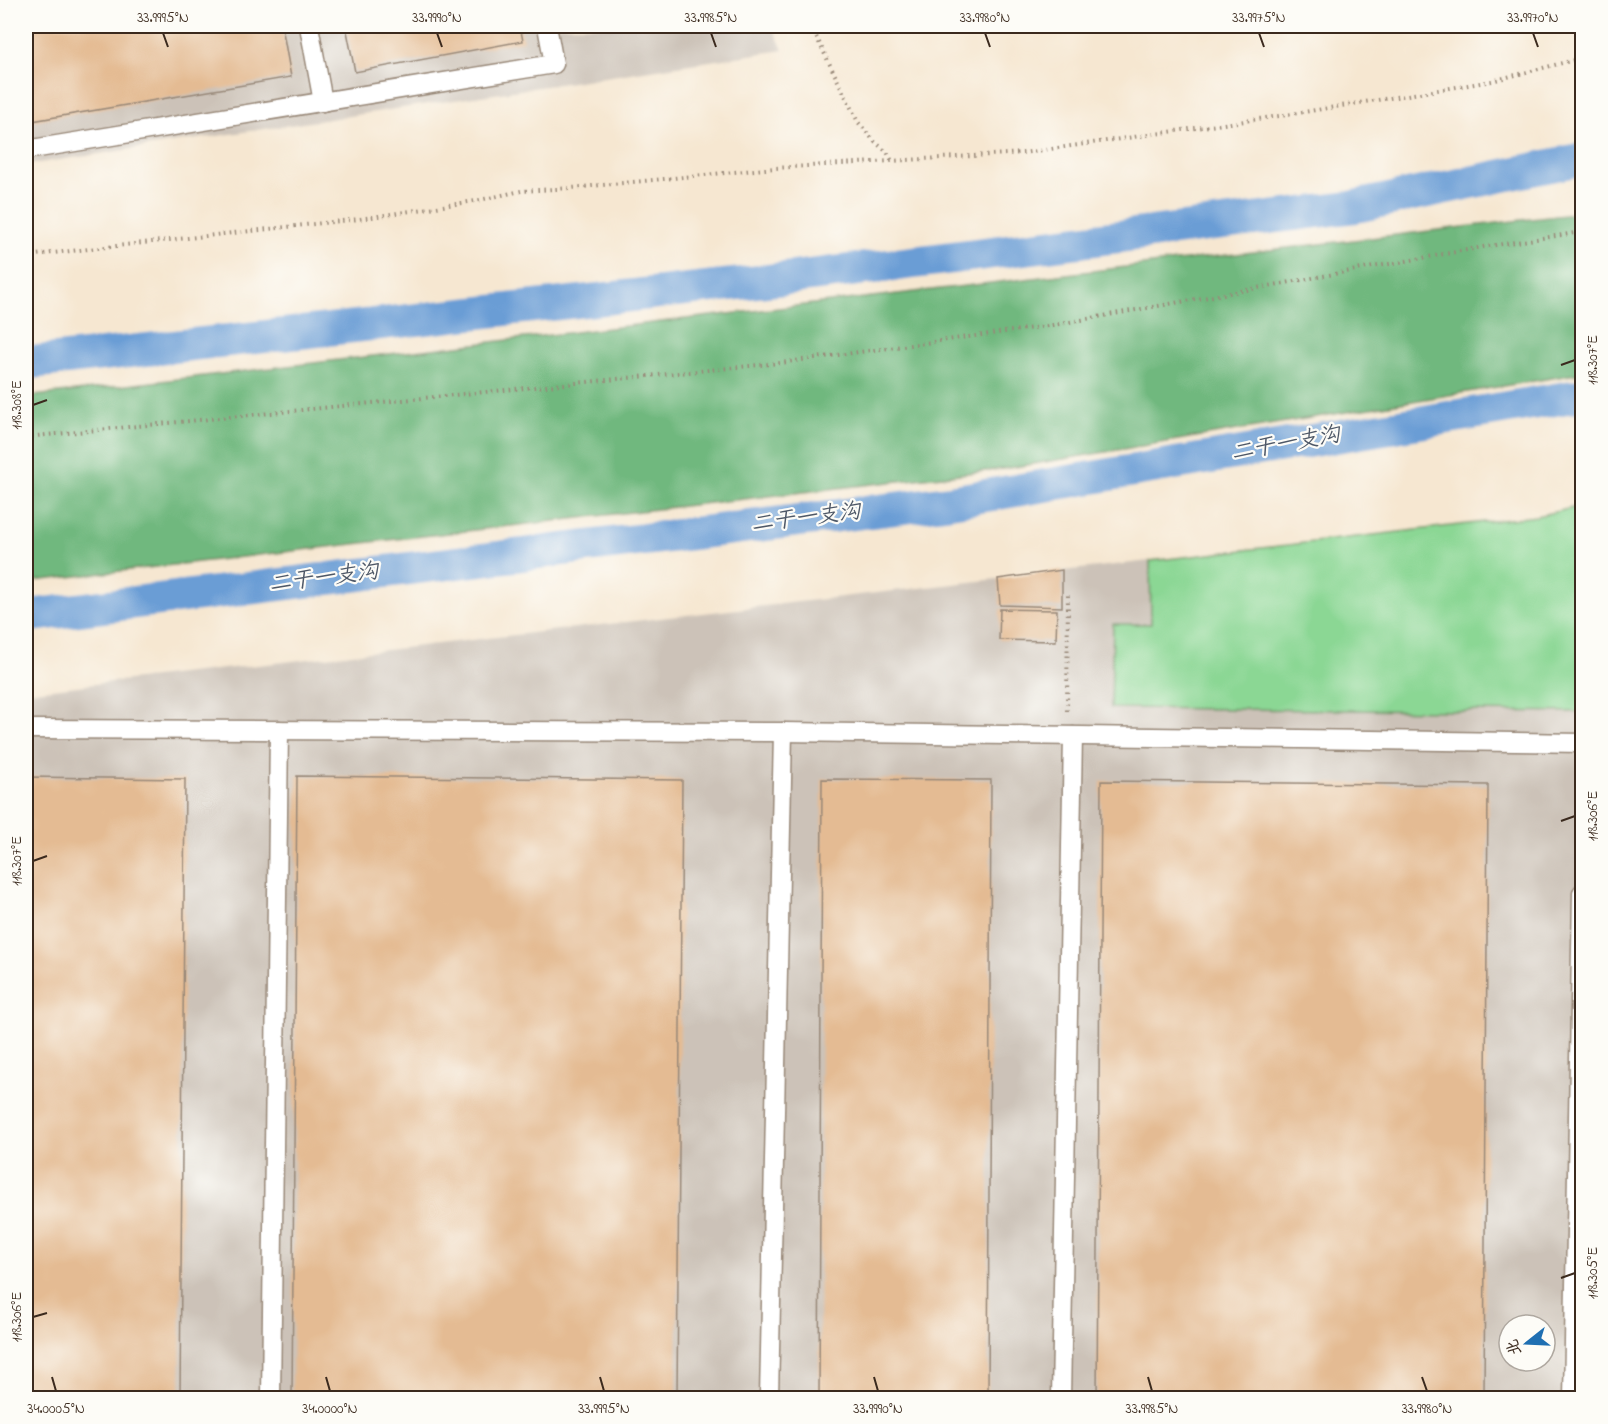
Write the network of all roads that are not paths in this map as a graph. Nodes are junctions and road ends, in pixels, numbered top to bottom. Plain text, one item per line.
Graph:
1 (309, 26) edge
2 (547, 26) edge
3 (323, 102) junction
4 (26, 150) edge
5 (26, 729) edge
6 (279, 730) junction
7 (783, 732) junction
8 (1070, 736) junction
9 (1582, 743) edge
10 (1582, 893) edge
11 (271, 1398) edge
12 (769, 1398) edge
13 (1061, 1398) edge
14 (1573, 1398) edge

1 - 3 lane
2 - 3 lane
3 - 4 lane
5 - 6 lane
6 - 7 lane
6 - 11 lane
7 - 8 lane
7 - 12 lane
8 - 9 lane
8 - 13 lane
10 - 14 lane

